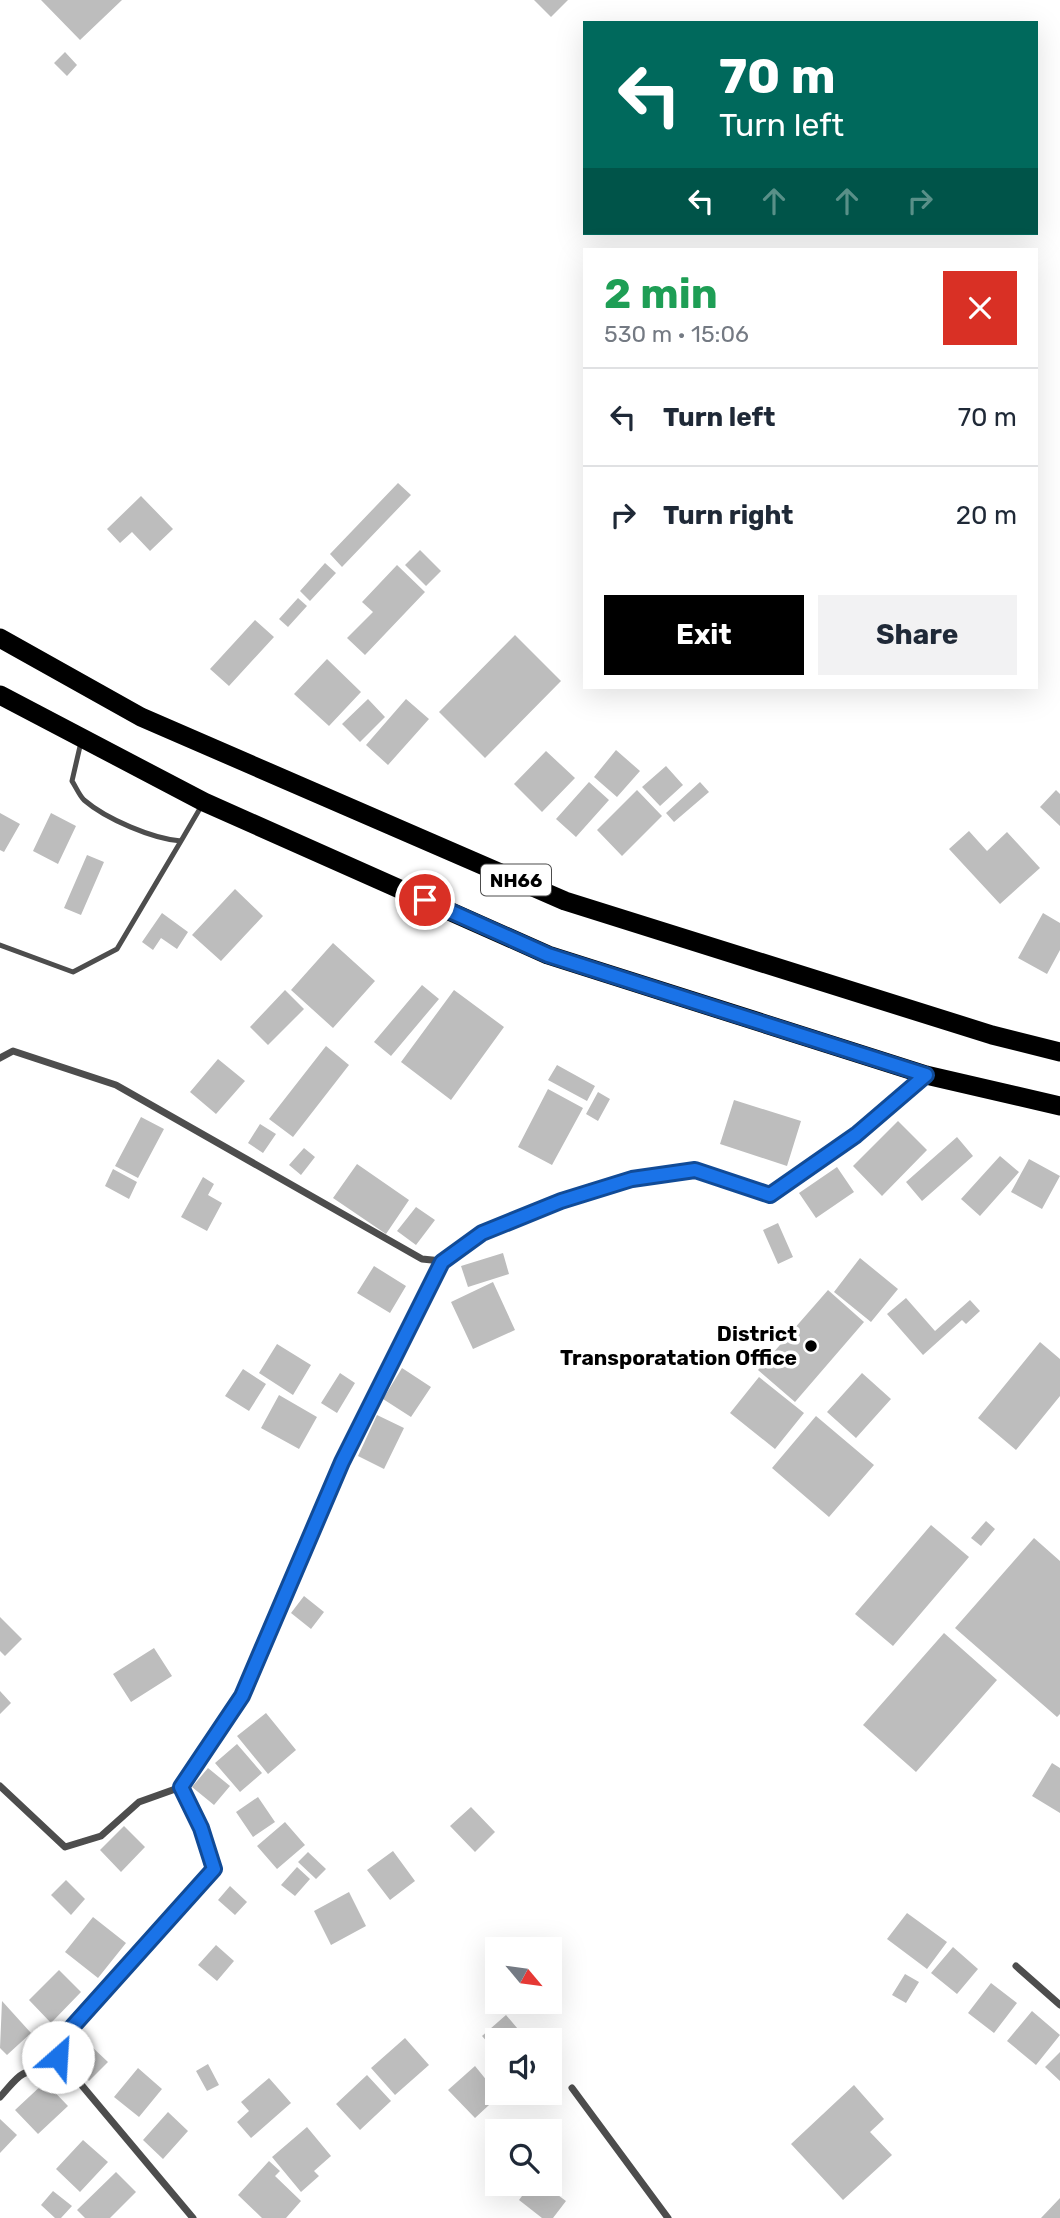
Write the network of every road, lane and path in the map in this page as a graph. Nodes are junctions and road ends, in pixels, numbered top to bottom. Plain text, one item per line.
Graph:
1 (0, 638) edge
2 (0, 695) edge
3 (82, 738) junction
4 (204, 803) junction
5 (181, 841) junction
6 (0, 945) edge
7 (1060, 1052) edge
8 (0, 1058) edge
9 (926, 1075) junction
10 (1060, 1106) edge
11 (442, 1262) junction
12 (0, 1786) edge
13 (181, 1787) junction
14 (1016, 1966) dead end
15 (1060, 2004) edge
16 (58, 2057) junction
17 (572, 2088) dead end
18 (0, 2097) edge
19 (193, 2218) edge
20 (668, 2218) edge

1 - 7 highway, NH66
2 - 3 highway, NH66
3 - 4 highway, NH66
3 - 5 lane
4 - 5 lane
4 - 9 highway, NH66
5 - 6 lane
8 - 11 street
9 - 10 highway, NH66
9 - 11 street
11 - 13 street
12 - 13 street
13 - 16 street
14 - 15 street
16 - 18 street
16 - 19 street
17 - 20 street

